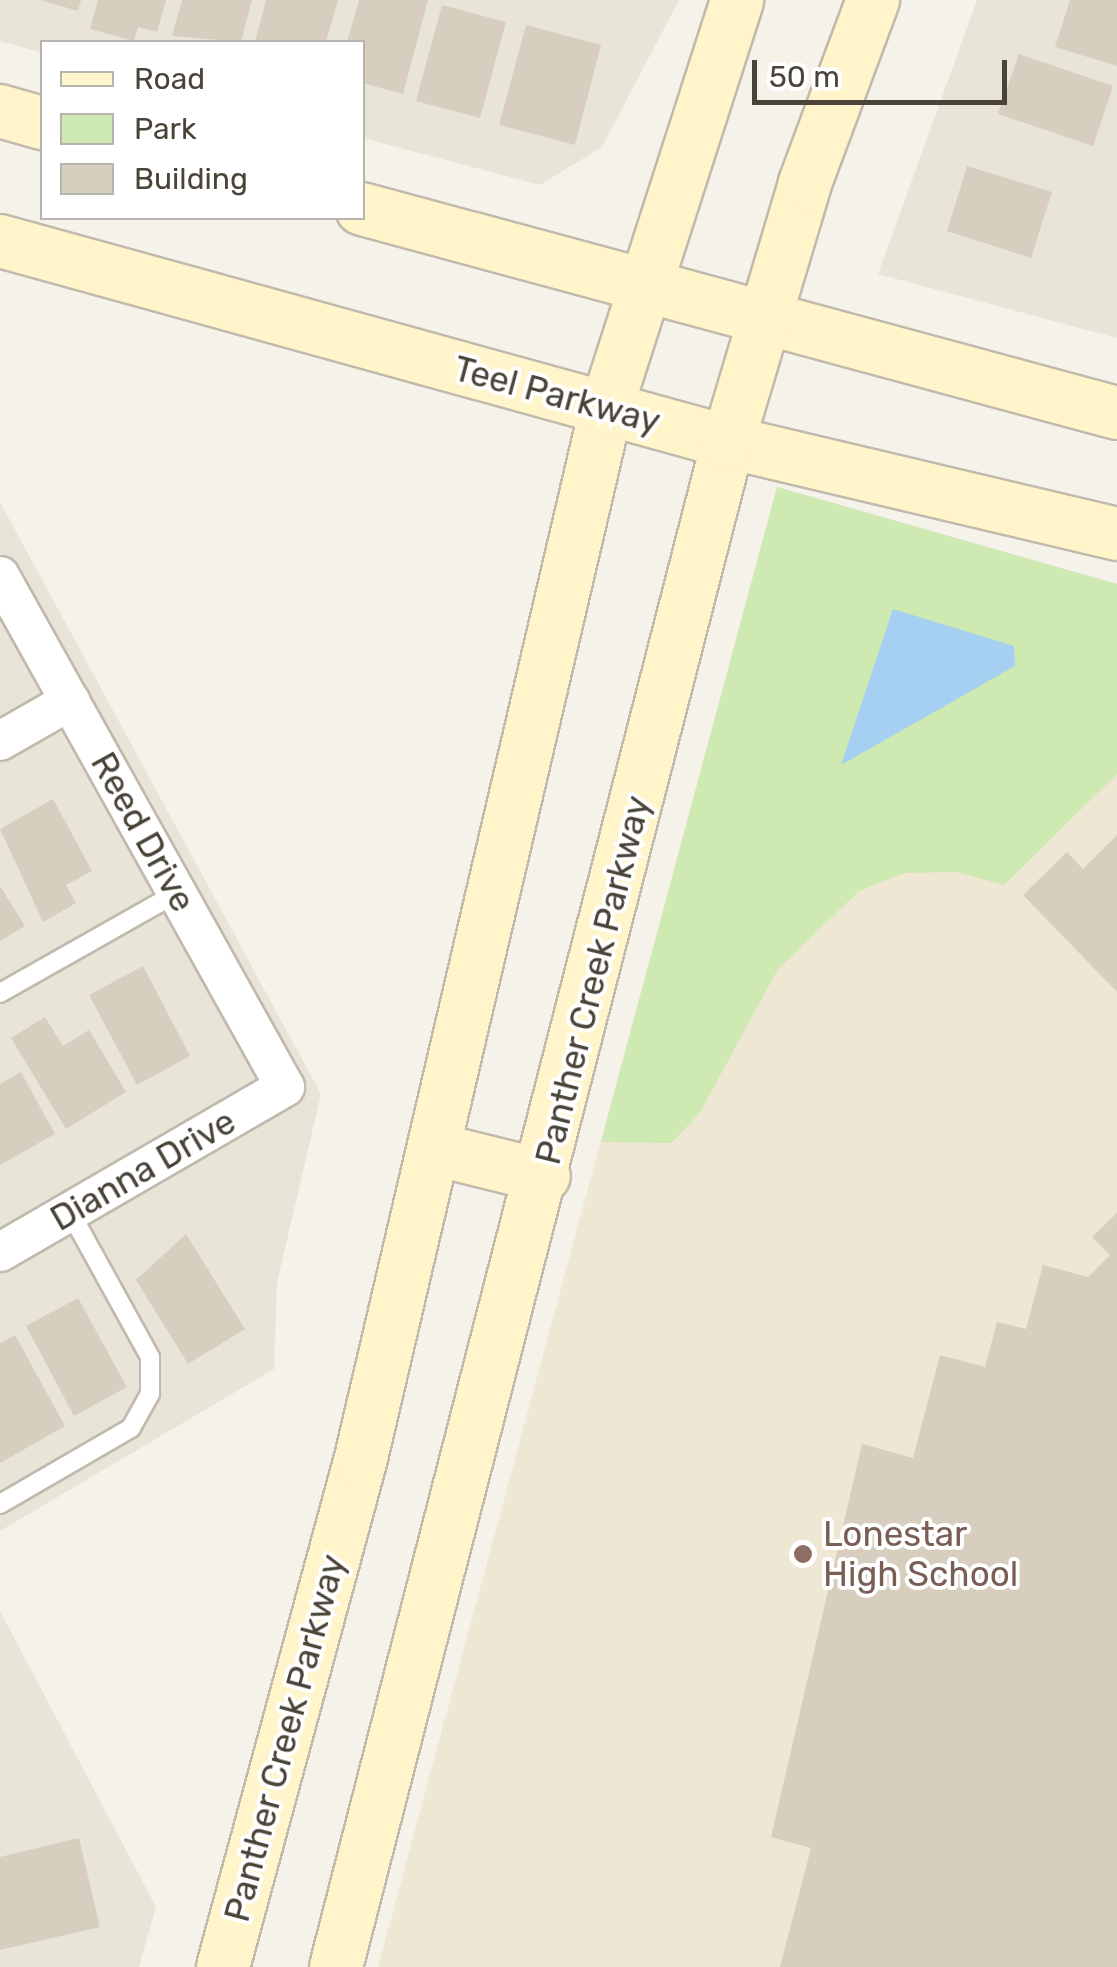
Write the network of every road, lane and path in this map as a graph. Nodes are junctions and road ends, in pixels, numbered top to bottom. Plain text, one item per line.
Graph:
1 (737, 0) edge
2 (873, 0) edge
3 (0, 111) edge
4 (40, 121) edge
5 (365, 210) edge
6 (0, 241) edge
7 (640, 284) junction
8 (764, 317) junction
9 (606, 409) junction
10 (1117, 413) edge
11 (728, 442) junction
12 (1117, 534) edge
13 (0, 576) edge
14 (70, 701) junction
15 (0, 741) edge
16 (177, 893) junction
17 (0, 993) edge
18 (285, 1088) joint
19 (434, 1149) junction
20 (544, 1176) junction
21 (70, 1212) junction
22 (0, 1252) edge
23 (0, 1504) edge
24 (223, 1967) edge
25 (336, 1967) edge

1 - 7 main road, Panther Creek Parkway
2 - 8 main road, Panther Creek Parkway
3 - 4 main road
5 - 7 main road
6 - 9 main road, Teel Parkway
7 - 8 main road
7 - 9 main road, Panther Creek Parkway
8 - 10 main road
8 - 11 main road, Panther Creek Parkway
9 - 11 main road, Teel Parkway
9 - 19 main road, Panther Creek Parkway
11 - 12 main road, Teel Parkway
11 - 20 main road, Panther Creek Parkway
13 - 14 street, Reed Drive
14 - 15 street
14 - 16 street, Reed Drive
16 - 17 lane
16 - 18 street, Reed Drive
18 - 21 street, Dianna Drive
19 - 20 main road
19 - 24 main road, Panther Creek Parkway
20 - 25 main road, Panther Creek Parkway
21 - 22 street, Dianna Drive
21 - 23 lane

